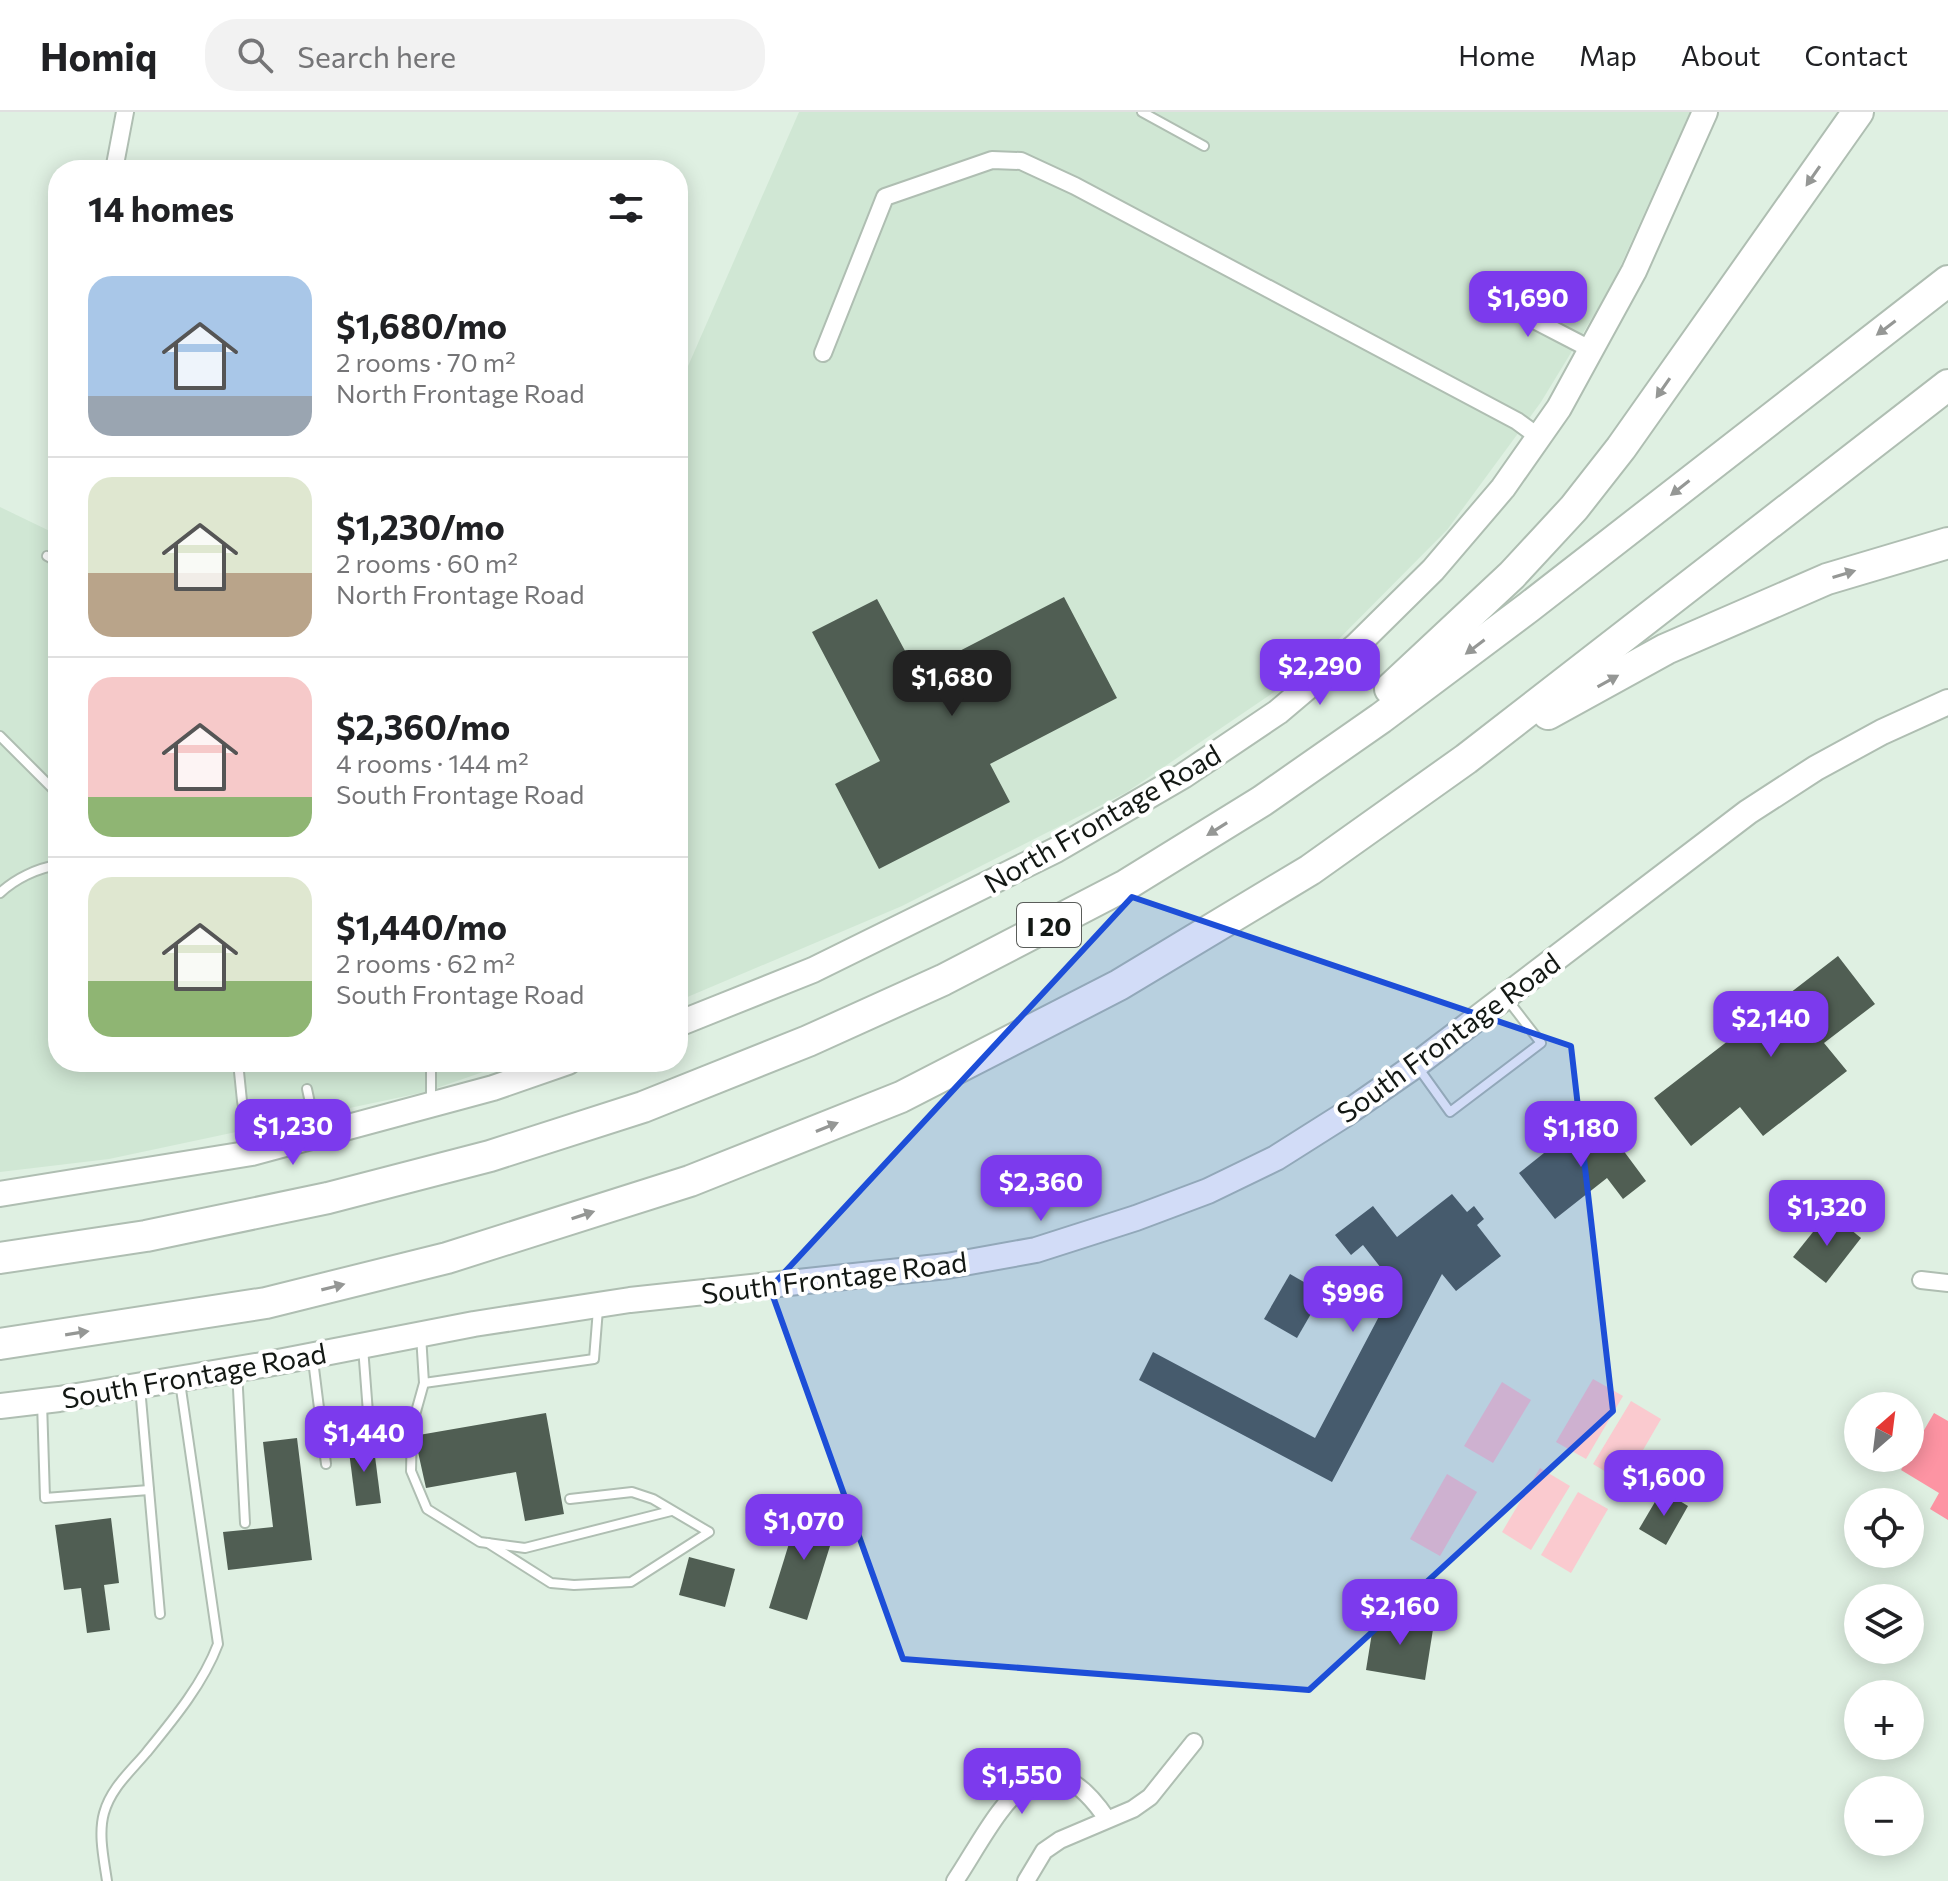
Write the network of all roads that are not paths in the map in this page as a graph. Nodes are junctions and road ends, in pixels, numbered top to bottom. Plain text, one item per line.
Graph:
1 (125, 112) edge
2 (1142, 112) edge
3 (1705, 112) edge
4 (1858, 112) edge
5 (1204, 146) dead end
6 (116, 160) edge
7 (1948, 281) edge
8 (1482, 293) dead end
9 (1592, 350) junction
10 (823, 353) dead end
11 (1948, 385) edge
12 (1539, 437) junction
13 (1948, 543) edge
14 (1948, 702) edge
15 (0, 736) edge
16 (1466, 759) junction
17 (48, 784) edge
18 (1262, 801) junction
19 (48, 867) edge
20 (0, 893) edge
21 (1505, 996) junction
22 (688, 1020) edge
23 (1416, 1065) junction
24 (239, 1072) edge
25 (431, 1072) edge
26 (519, 1072) edge
27 (307, 1089) dead end
28 (431, 1105) junction
29 (317, 1136) junction
30 (252, 1153) junction
31 (0, 1194) edge
32 (0, 1258) edge
33 (1921, 1280) dead end
34 (1948, 1283) edge
35 (598, 1305) junction
36 (421, 1334) junction
37 (0, 1344) edge
38 (363, 1346) junction
39 (313, 1355) junction
40 (236, 1370) junction
41 (180, 1379) junction
42 (424, 1383) junction
43 (140, 1386) junction
44 (42, 1401) junction
45 (0, 1406) edge
46 (322, 1429) junction
47 (326, 1464) dead end
48 (149, 1490) junction
49 (570, 1499) dead end
50 (671, 1511) junction
51 (245, 1523) dead end
52 (488, 1543) junction
53 (160, 1614) dead end
54 (1194, 1742) dead end
55 (1107, 1819) junction
56 (107, 1881) edge
57 (955, 1881) edge
58 (1026, 1881) edge

1 - 6 street
2 - 5 lane
3 - 9 street, North Frontage Road
4 -> 18 highway
7 -> 18 highway, I 20
8 - 9 street
9 - 12 street, North Frontage Road
10 - 12 street
11 - 16 highway
12 - 22 street, North Frontage Road
16 -> 13 highway
14 - 21 street, South Frontage Road
15 - 17 lane
37 -> 16 highway
18 -> 32 highway, I 20
19 - 20 lane
21 - 23 street, South Frontage Road
21 - 23 lane
23 - 35 street, South Frontage Road
24 - 30 lane
25 - 28 lane
26 - 28 street
27 - 29 lane
28 - 29 street
29 - 30 street
30 - 31 street
33 - 34 street
35 - 36 street, South Frontage Road
35 - 42 lane
36 - 38 street, South Frontage Road
36 - 42 lane
38 - 39 street, South Frontage Road
38 - 46 lane
39 - 40 street, South Frontage Road
39 - 46 lane
40 - 41 street, South Frontage Road
40 - 51 lane
41 - 43 street, South Frontage Road
41 - 56 lane
42 - 52 lane
43 - 44 street, South Frontage Road
43 - 48 lane
44 - 45 street, South Frontage Road
44 - 48 lane
46 - 47 lane
48 - 53 lane
49 - 50 lane
50 - 52 lane
50 - 52 lane
54 - 55 street
55 - 57 street
55 - 58 street

